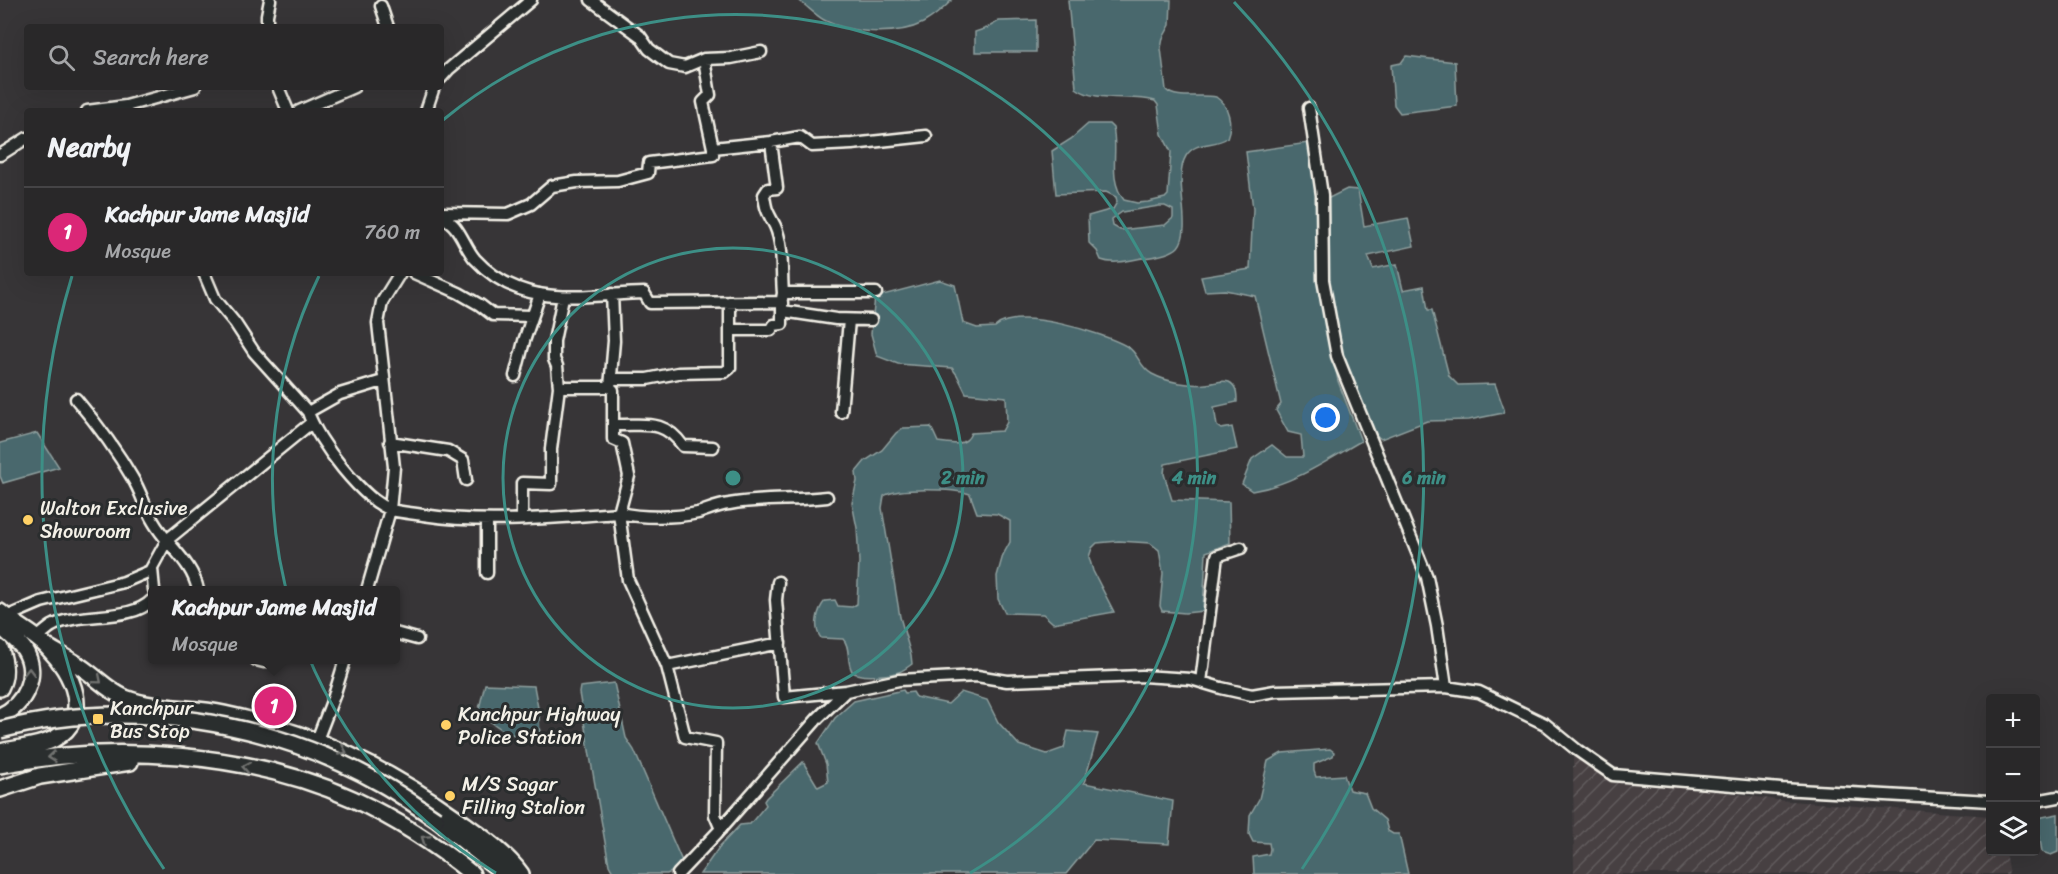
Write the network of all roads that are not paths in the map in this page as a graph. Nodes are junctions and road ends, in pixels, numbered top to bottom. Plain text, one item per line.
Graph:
1 (270, 0) edge
2 (531, 0) edge
3 (591, 0) edge
4 (381, 6) dead end
5 (267, 24) edge
6 (387, 24) edge
7 (761, 52) dead end
8 (704, 59) junction
9 (444, 75) edge
10 (185, 90) edge
11 (279, 90) edge
12 (347, 90) edge
13 (433, 90) edge
14 (127, 108) edge
15 (287, 108) edge
16 (306, 108) edge
17 (427, 108) edge
18 (1308, 108) dead end
19 (926, 136) dead end
20 (24, 140) edge
21 (771, 142) junction
22 (713, 148) junction
23 (0, 155) edge
24 (444, 215) edge
25 (444, 218) edge
26 (205, 276) edge
27 (398, 276) edge
28 (421, 276) edge
29 (540, 294) junction
30 (612, 294) junction
31 (876, 294) dead end
32 (563, 297) junction
33 (730, 302) junction
34 (783, 302) junction
35 (532, 316) junction
36 (849, 320) junction
37 (871, 320) dead end
38 (730, 330) junction
39 (515, 376) dead end
40 (383, 381) junction
41 (610, 383) junction
42 (560, 387) junction
43 (76, 399) dead end
44 (841, 412) dead end
45 (309, 417) junction
46 (613, 425) junction
47 (390, 442) junction
48 (713, 447) dead end
49 (466, 480) dead end
50 (827, 497) dead end
51 (390, 510) junction
52 (619, 513) junction
53 (522, 519) junction
54 (487, 520) junction
55 (167, 540) junction
56 (1241, 548) dead end
57 (152, 570) junction
58 (488, 573) dead end
59 (778, 582) dead end
60 (154, 586) edge
61 (197, 586) edge
62 (368, 586) edge
63 (148, 604) edge
64 (2, 618) edge
65 (400, 634) edge
66 (417, 639) dead end
67 (43, 643) junction
68 (780, 643) junction
69 (0, 648) edge
70 (344, 664) edge
71 (667, 666) junction
72 (1201, 682) junction
73 (1446, 687) junction
74 (0, 688) edge
75 (846, 692) junction
76 (0, 717) edge
77 (0, 730) edge
78 (318, 740) junction
79 (0, 752) edge
80 (147, 755) junction
81 (0, 765) edge
82 (0, 789) edge
83 (2058, 797) edge
84 (2040, 800) edge
85 (1986, 801) edge
86 (721, 829) junction
87 (472, 874) edge
88 (505, 874) edge
89 (521, 874) edge
90 (678, 874) edge

1 - 5 street
2 - 9 street
3 - 8 street
4 - 6 street
7 - 8 street
8 - 22 street
10 - 14 street
11 - 15 street
12 - 16 street
13 - 17 street
18 - 73 street
19 - 21 street
20 - 23 street
21 - 22 street
21 - 34 street
22 - 24 street
25 - 29 street
26 - 45 street
27 - 40 street
28 - 35 street
29 - 32 street
29 - 35 street
30 - 32 street
30 - 33 street
30 - 41 street
31 - 34 street
32 - 42 street
33 - 34 street
33 - 38 street
34 - 36 street
34 - 38 street
35 - 39 street
36 - 37 street
36 - 44 street
38 - 41 street
40 - 45 street
40 - 47 street
41 - 42 street
41 - 46 street
42 - 53 street
43 - 55 street
45 - 51 street
45 - 55 street
46 - 48 street
46 - 52 street
47 - 49 street
47 - 51 street
50 - 52 street
51 - 54 street
51 - 62 street
52 - 53 street
52 - 71 street
53 - 54 street
54 - 58 street
55 - 57 street
55 - 61 street
56 - 72 street
57 - 60 street
57 - 64 street
59 - 68 street
63 - 67 street
64 - 67 highway
76 -> 64 highway
65 - 66 street
67 -> 78 highway
67 - 79 highway
68 - 71 street
68 - 75 street
69 - 74 highway
70 - 78 street
71 - 86 street
72 - 73 street
72 - 75 street
73 - 85 street
75 - 86 street
77 - 88 highway, bridge
78 -> 89 highway
80 -> 81 highway
80 - 82 highway
87 -> 80 highway
83 - 84 street
86 - 90 street

